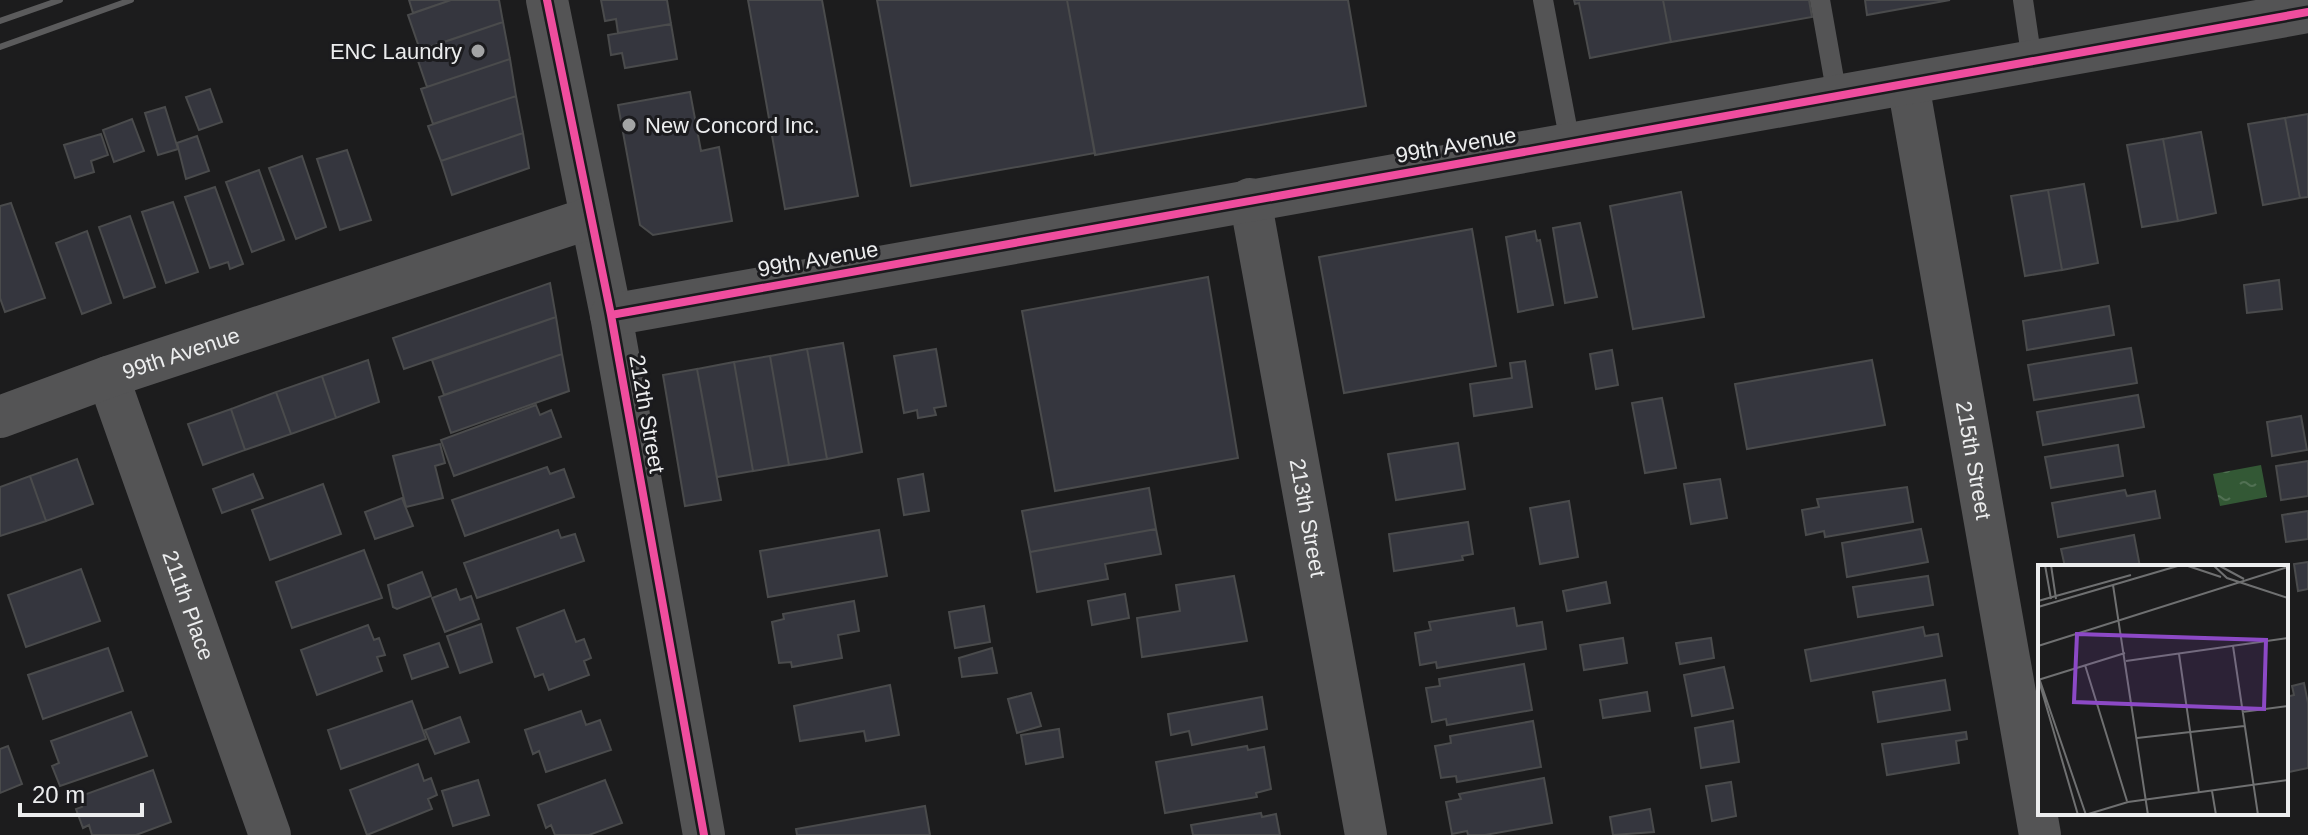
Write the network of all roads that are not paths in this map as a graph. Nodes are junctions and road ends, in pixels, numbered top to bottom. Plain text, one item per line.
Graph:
1 (547, 0) edge
2 (1543, 0) edge
3 (1820, 0) edge
4 (2023, 0) edge
5 (2308, 12) edge
6 (2032, 61) junction
7 (1908, 84) junction
8 (1837, 96) junction
9 (1570, 143) junction
10 (1250, 199) junction
11 (590, 218) junction
12 (611, 315) junction
13 (108, 377) junction
14 (0, 417) edge
15 (270, 835) edge
16 (704, 835) edge
17 (1366, 835) edge
18 (2040, 835) edge

1 - 11 street, 212th Street
2 - 9 lane
3 - 8 lane
4 - 6 lane
5 - 6 street, 99th Avenue
6 - 7 street, 99th Avenue
7 - 8 street, 99th Avenue
7 - 18 street, 215th Street
8 - 9 street, 99th Avenue
9 - 10 street, 99th Avenue
10 - 12 street, 99th Avenue
10 - 17 street, 213th Street
11 - 12 street, 212th Street
11 - 13 street, 99th Avenue
12 - 16 street, 212th Street
13 - 14 street, 99th Avenue
13 - 15 street, 211th Place

